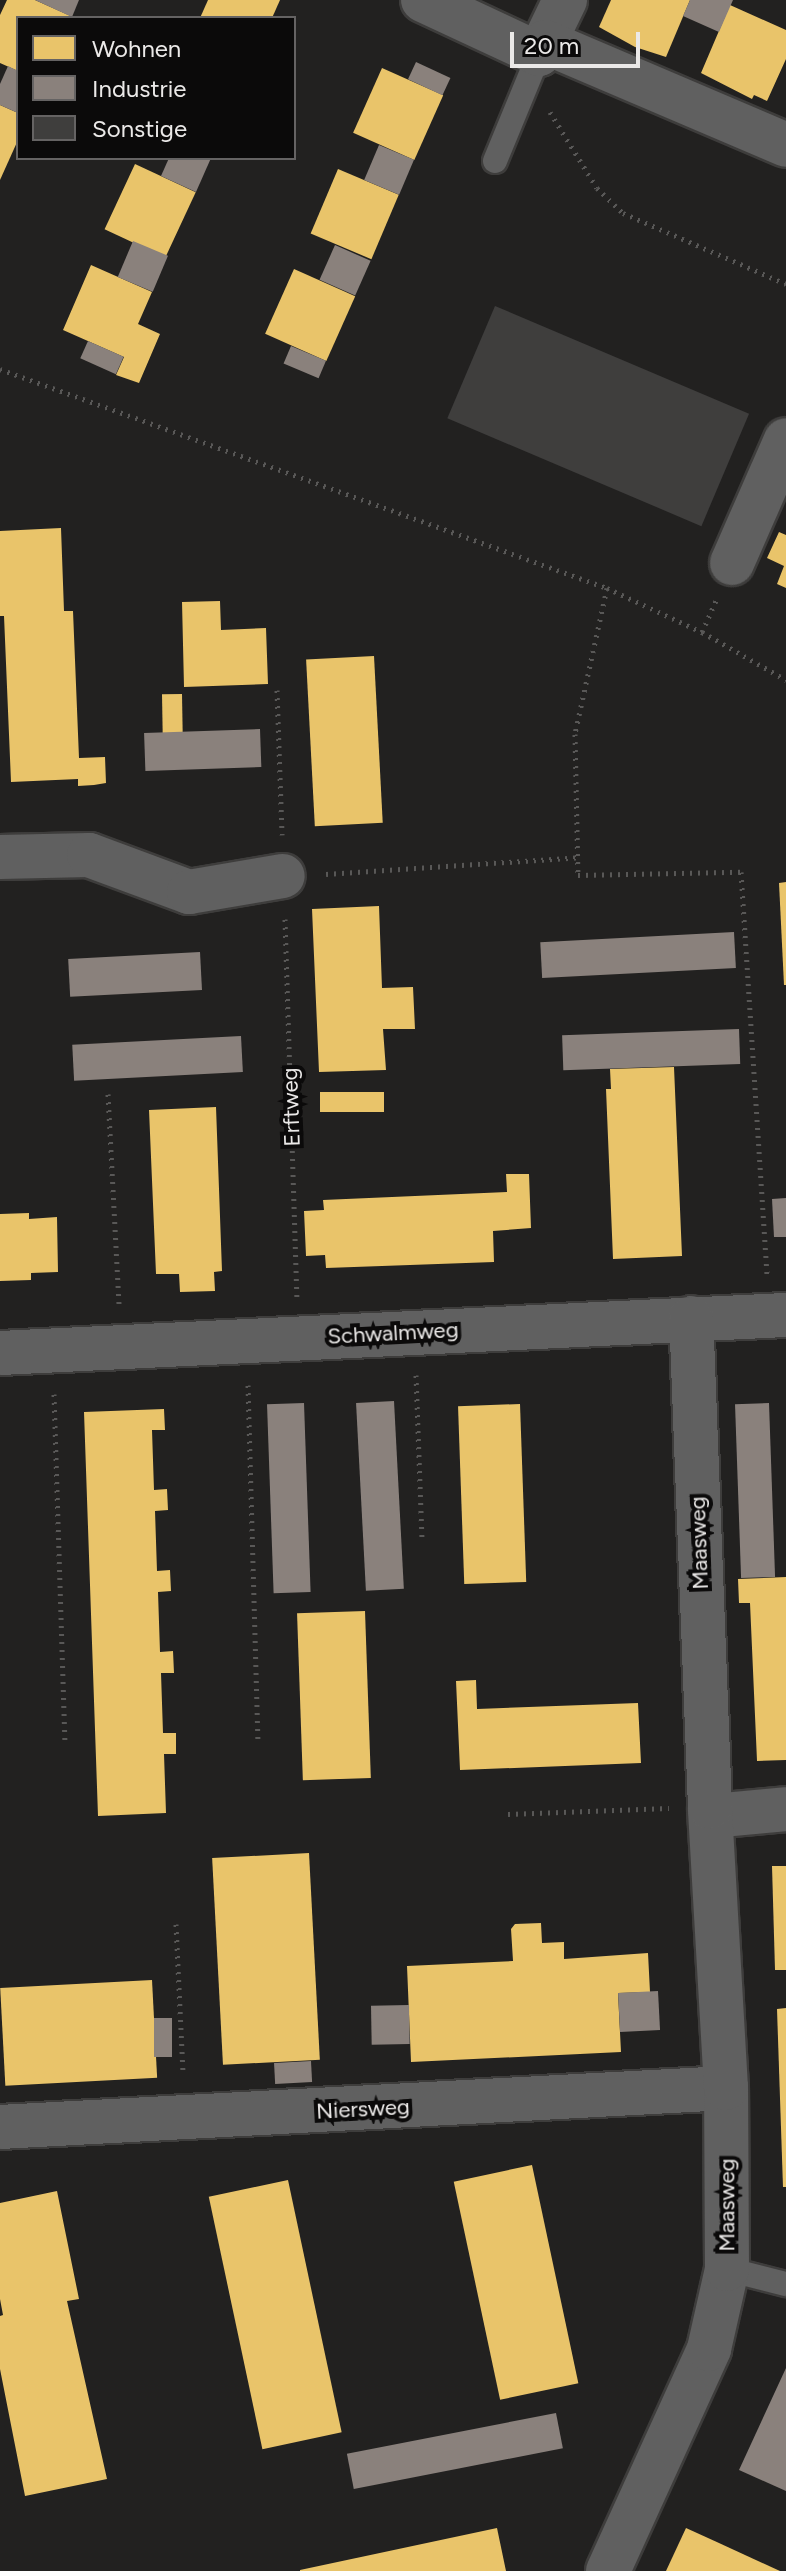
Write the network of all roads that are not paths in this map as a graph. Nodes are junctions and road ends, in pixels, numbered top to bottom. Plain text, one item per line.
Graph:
1 (423, 0) edge
2 (565, 0) edge
3 (537, 59) junction
4 (786, 145) edge
5 (495, 161) dead end
6 (786, 440) edge
7 (732, 563) dead end
8 (0, 857) edge
9 (283, 876) road end
10 (778, 1315) edge
11 (691, 1318) junction
12 (0, 1353) edge
13 (786, 1809) edge
14 (710, 1811) junction
15 (726, 2088) junction
16 (0, 2127) edge
17 (727, 2269) junction
18 (786, 2284) edge
19 (608, 2571) edge

1 - 3 street
2 - 3 street
3 - 4 street
3 - 5 lane
6 - 7 street
8 - 9 street
10 - 11 street, Schwalmweg
11 - 12 street, Schwalmweg
11 - 14 street, Maasweg
13 - 14 street
14 - 15 street, Maasweg
15 - 16 street, Niersweg
15 - 17 street, Maasweg
17 - 18 lane
17 - 19 street, Maasweg

